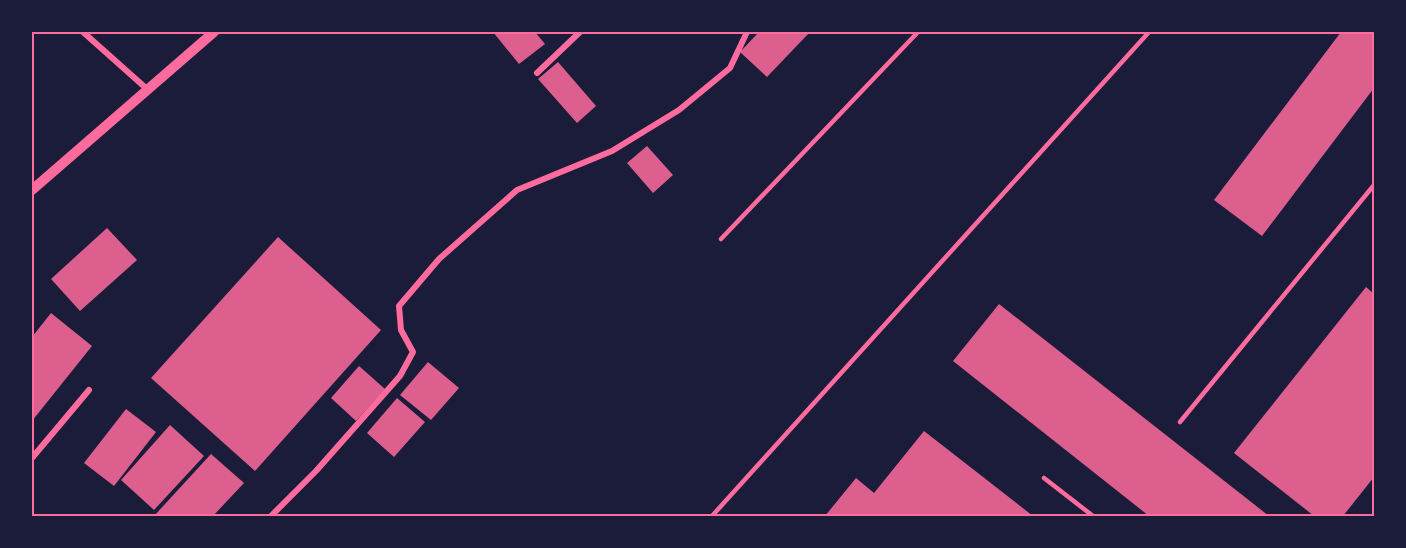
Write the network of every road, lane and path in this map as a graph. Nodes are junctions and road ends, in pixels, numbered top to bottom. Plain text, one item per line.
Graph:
1 (83, 32) edge
2 (213, 32) edge
3 (580, 32) edge
4 (747, 32) edge
5 (918, 32) edge
6 (1149, 32) edge
7 (537, 73) dead end
8 (147, 89) junction
9 (1374, 185) edge
10 (32, 190) edge
11 (721, 239) dead end
12 (89, 390) dead end
13 (1180, 422) dead end
14 (32, 458) edge
15 (1044, 478) dead end
16 (271, 516) edge
17 (712, 516) edge
18 (1093, 516) edge

1 - 8 street
2 - 8 street
3 - 7 street
4 - 16 street
5 - 11 lane
6 - 17 lane
8 - 10 street
9 - 13 lane
12 - 14 street
15 - 18 lane

